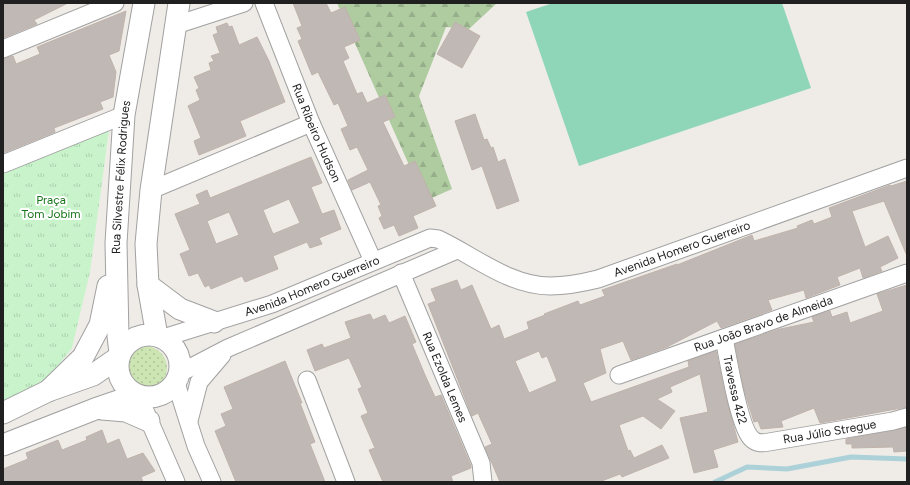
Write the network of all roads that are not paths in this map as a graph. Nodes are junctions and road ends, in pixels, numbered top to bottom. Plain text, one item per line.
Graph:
1 (115, 3) edge
2 (144, 3) edge
3 (179, 3) edge
4 (244, 3) edge
5 (264, 3) edge
6 (176, 25) junction
7 (3, 49) edge
8 (124, 115) junction
9 (311, 123) junction
10 (3, 164) edge
11 (907, 168) edge
12 (151, 190) junction
13 (116, 242) junction
14 (458, 250) junction
15 (373, 261) junction
16 (401, 273) junction
17 (907, 273) edge
18 (148, 285) junction
19 (214, 322) junction
20 (160, 337) junction
21 (724, 338) junction
22 (228, 348) junction
23 (119, 355) junction
24 (619, 375) dead end
25 (178, 378) junction
26 (307, 380) dead end
27 (48, 391) junction
28 (137, 396) junction
29 (95, 409) junction
30 (3, 412) edge
31 (907, 417) edge
32 (149, 421) junction
33 (188, 421) junction
34 (752, 440) joint
35 (3, 445) edge
36 (176, 482) edge
37 (212, 482) edge
38 (346, 482) edge
39 (483, 482) edge

1 - 7 street
2 - 8 street, Rua Silvestre Félix Rodrigues
3 - 6 street
4 - 6 street
5 - 9 street, Rua Ribeiro Hudson
6 - 12 street
8 - 10 street
8 - 13 street, Rua Silvestre Félix Rodrigues
9 - 12 street
9 - 15 street, Rua Ribeiro Hudson
11 - 14 street, Avenida Homero Guerreiro
12 - 18 street
13 - 23 street, Rua Silvestre Félix Rodrigues
13 - 27 street
14 - 15 street, Avenida Homero Guerreiro
14 - 16 street, Avenida Homero Guerreiro
15 - 19 street, Avenida Homero Guerreiro
16 - 22 street, Avenida Homero Guerreiro
16 - 39 street, Rua Ezolda Lemes
17 - 21 street, Rua João Bravo de Almeida
18 - 19 street
18 - 20 street
19 - 20 street, Avenida Homero Guerreiro
20 - 23 street
20 - 25 street
21 - 24 street, Rua João Bravo de Almeida
21 - 34 street, Travessa 422
22 - 25 street, Avenida Homero Guerreiro
22 - 33 street
23 - 27 street
23 - 28 street
25 - 28 street
25 - 33 street
26 - 38 street
27 - 30 street
28 - 29 street
28 - 32 street
29 - 32 street
29 - 35 street
31 - 34 street, Rua Júlio Stregue
32 - 36 street
33 - 37 street

